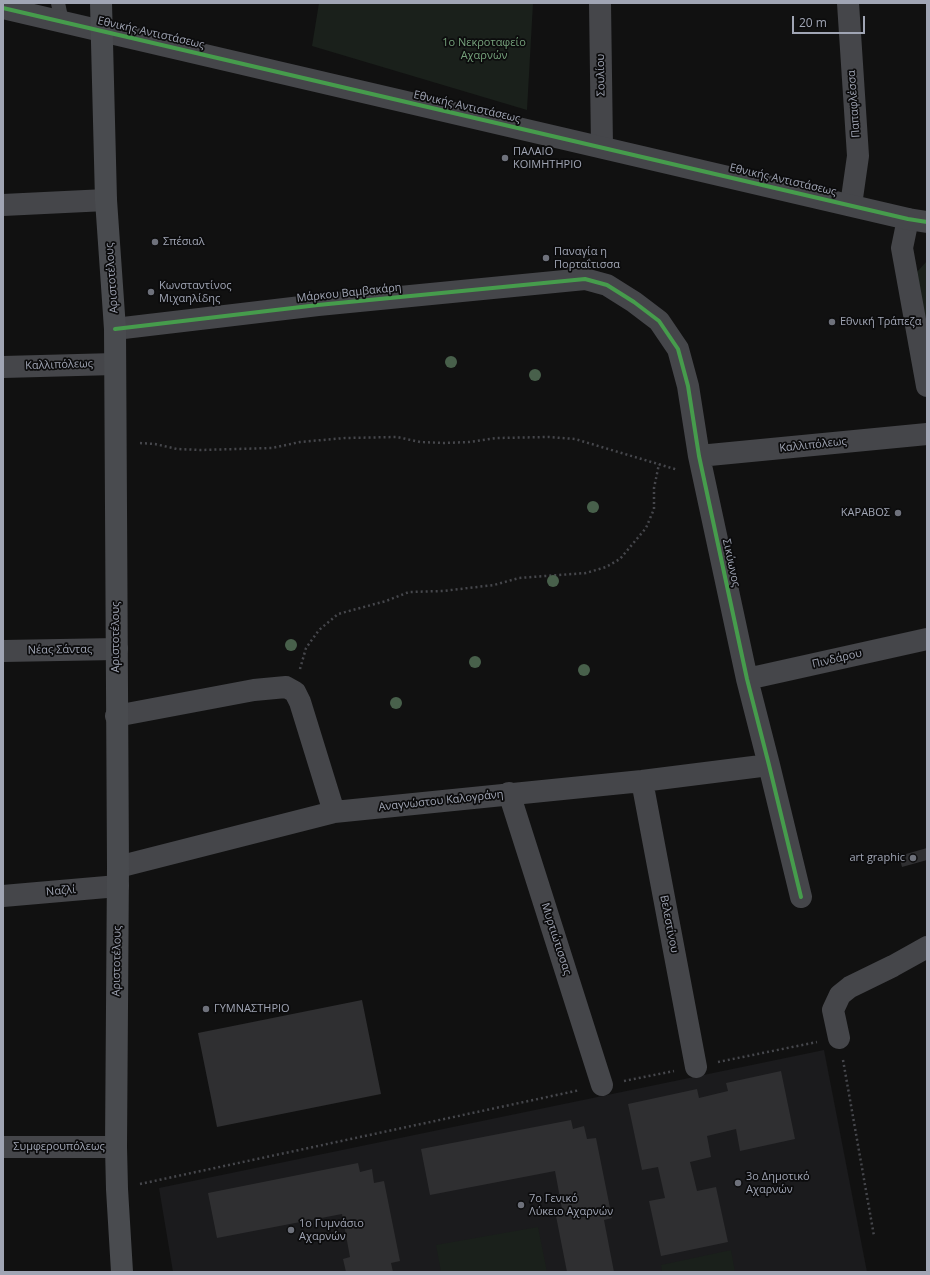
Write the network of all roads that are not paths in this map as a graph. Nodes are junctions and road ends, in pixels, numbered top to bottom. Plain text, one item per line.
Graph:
1 (101, 3) edge
2 (600, 3) edge
3 (848, 3) edge
4 (3, 8) edge
5 (60, 13) edge
6 (102, 31) junction
7 (602, 147) junction
8 (106, 200) junction
9 (3, 205) edge
10 (850, 205) junction
11 (917, 220) edge
12 (585, 279) joint
13 (115, 329) junction
14 (115, 364) junction
15 (3, 367) edge
16 (927, 386) edge
17 (927, 434) edge
18 (702, 466) junction
19 (927, 639) edge
20 (117, 649) junction
21 (3, 651) edge
22 (747, 679) junction
23 (116, 716) junction
24 (770, 765) junction
25 (642, 781) junction
26 (509, 793) junction
27 (334, 812) junction
28 (118, 877) junction
29 (3, 896) edge
30 (802, 897) dead end
31 (927, 947) edge
32 (839, 1038) road end
33 (696, 1067) road end
34 (602, 1086) road end
35 (116, 1146) junction
36 (3, 1147) edge
37 (122, 1272) edge

1 - 6 main road, Αριστοτέλους
2 - 7 street, Σουλίου
3 - 10 street, Παπαφλέσσα
4 - 5 street, Εθνικής Αντιστάσεως
5 - 6 street, Εθνικής Αντιστάσεως
6 - 7 street, Εθνικής Αντιστάσεως
6 - 8 main road, Αριστοτέλους
7 - 10 street, Εθνικής Αντιστάσεως
8 - 9 street
8 - 13 main road, Αριστοτέλους
10 - 11 street, Εθνικής Αντιστάσεως
11 - 16 street
12 - 13 street, Μάρκου Βαμβακάρη
12 - 18 street, Σικύωνος
13 - 14 main road, Αριστοτέλους
14 - 15 street, Καλλιπόλεως
14 - 20 main road, Αριστοτέλους
17 - 18 street, Καλλιπόλεως
18 - 22 street, Σικύωνος
19 - 22 street, Πινδάρου
20 - 21 street, Νέας Σάντας
20 - 23 main road, Αριστοτέλους
22 - 24 street, Σικύωνος
23 - 27 street
23 - 28 main road, Αριστοτέλους
24 - 25 street, Αναγνώστου Καλογράνη
24 - 30 street, Σικύωνος
25 - 26 street, Αναγνώστου Καλογράνη
25 - 33 street, Βελεστίνου
26 - 27 street, Αναγνώστου Καλογράνη
26 - 34 street, Μυρτιώτισσας
27 - 28 street, Αναγνώστου Καλογράνη
28 - 29 street, Ναζλί
28 - 35 main road, Αριστοτέλους
31 - 32 street
35 - 36 street, Συμφερουπόλεως
35 - 37 main road, Αριστοτέλους

